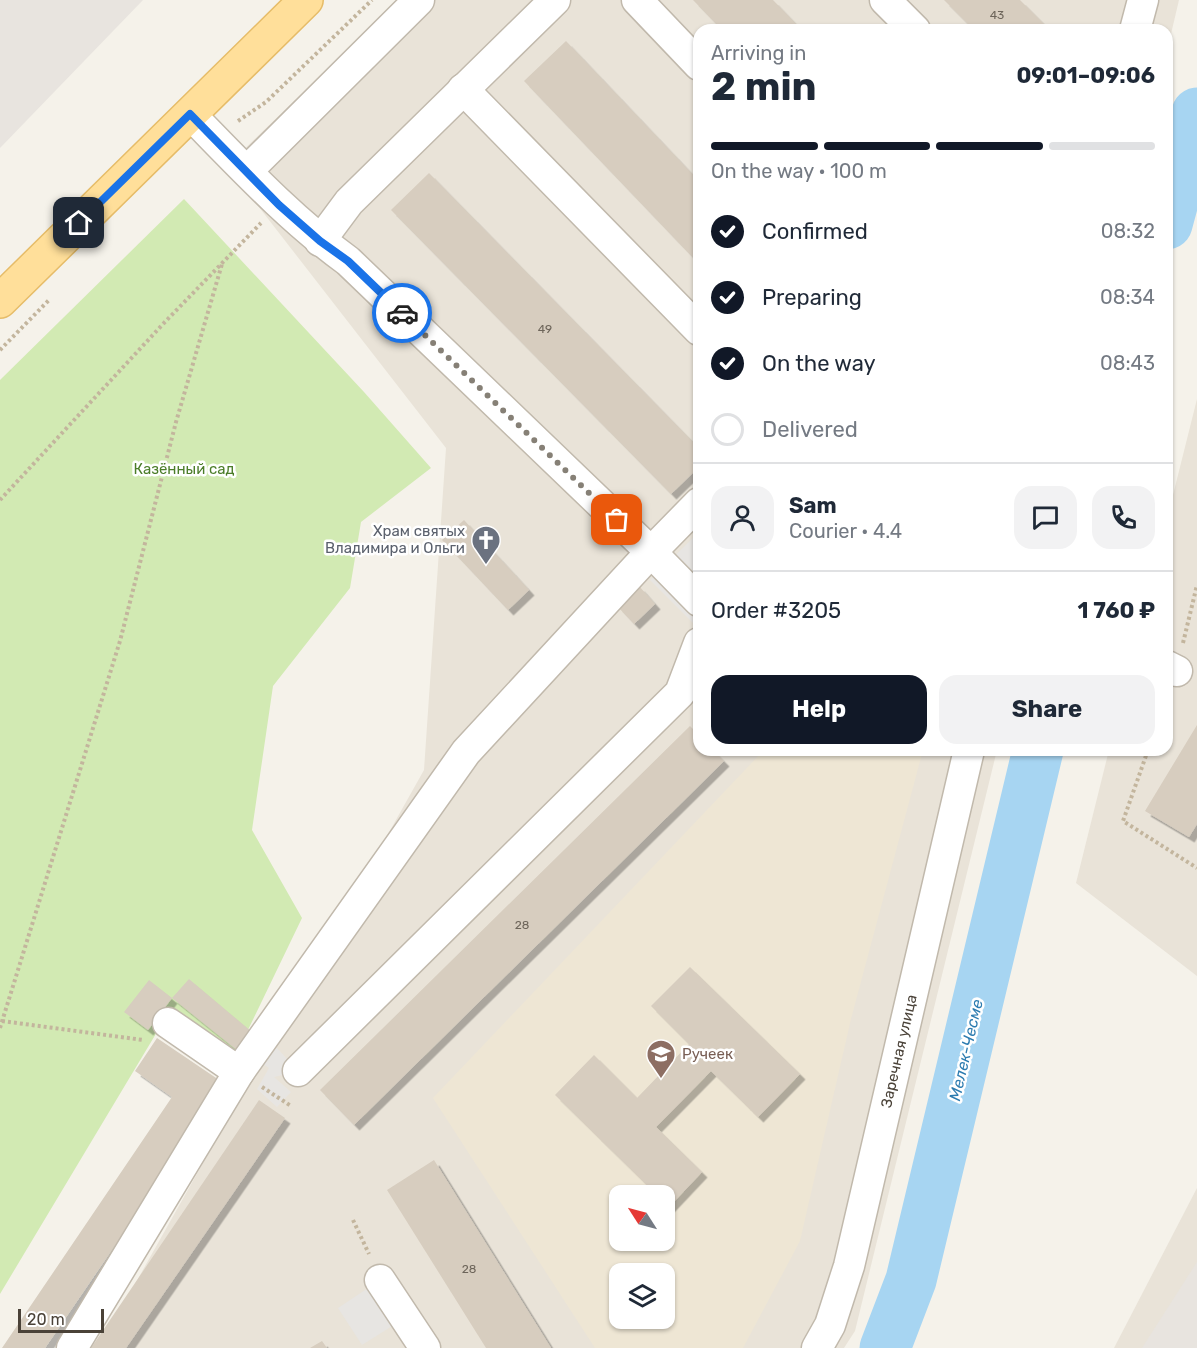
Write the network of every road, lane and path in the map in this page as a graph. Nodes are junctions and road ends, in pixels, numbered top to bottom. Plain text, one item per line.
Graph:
1 (306, 0) edge
2 (372, 0) edge
3 (419, 0) edge
4 (555, 0) edge
5 (637, 0) edge
6 (885, 0) edge
7 (909, 24) edge
8 (693, 59) edge
9 (463, 89) junction
10 (190, 114) junction
11 (214, 138) junction
12 (246, 171) junction
13 (279, 205) junction
14 (320, 241) junction
15 (222, 264) junction
16 (58, 291) dead end
17 (0, 301) edge
18 (693, 324) edge
19 (0, 350) edge
20 (0, 500) edge
21 (693, 509) edge
22 (651, 552) junction
23 (693, 595) edge
24 (693, 659) edge
25 (968, 756) edge
26 (1146, 756) edge
27 (1197, 868) edge
28 (1, 1021) edge
29 (168, 1023) joint
30 (0, 1028) edge
31 (298, 1071) dead end
32 (239, 1072) junction
33 (353, 1220) dead end
34 (380, 1280) joint
35 (72, 1348) edge
36 (425, 1348) edge
37 (817, 1348) edge

1 - 10 main road
2 - 11 path
3 - 12 street
4 - 9 street
5 - 8 street
6 - 7 street
9 - 14 street
9 - 18 street
10 - 11 street
10 - 17 main road
11 - 12 street
12 - 13 street
13 - 14 street
13 - 15 path
14 - 22 street
15 - 20 path
15 - 28 path
16 - 19 path
21 - 22 street
22 - 23 street
22 - 32 street
24 - 31 street
25 - 37 street, Заречная улица
26 - 27 path
28 - 29 path
28 - 30 path
29 - 32 street
32 - 35 street
33 - 34 path
34 - 36 street

